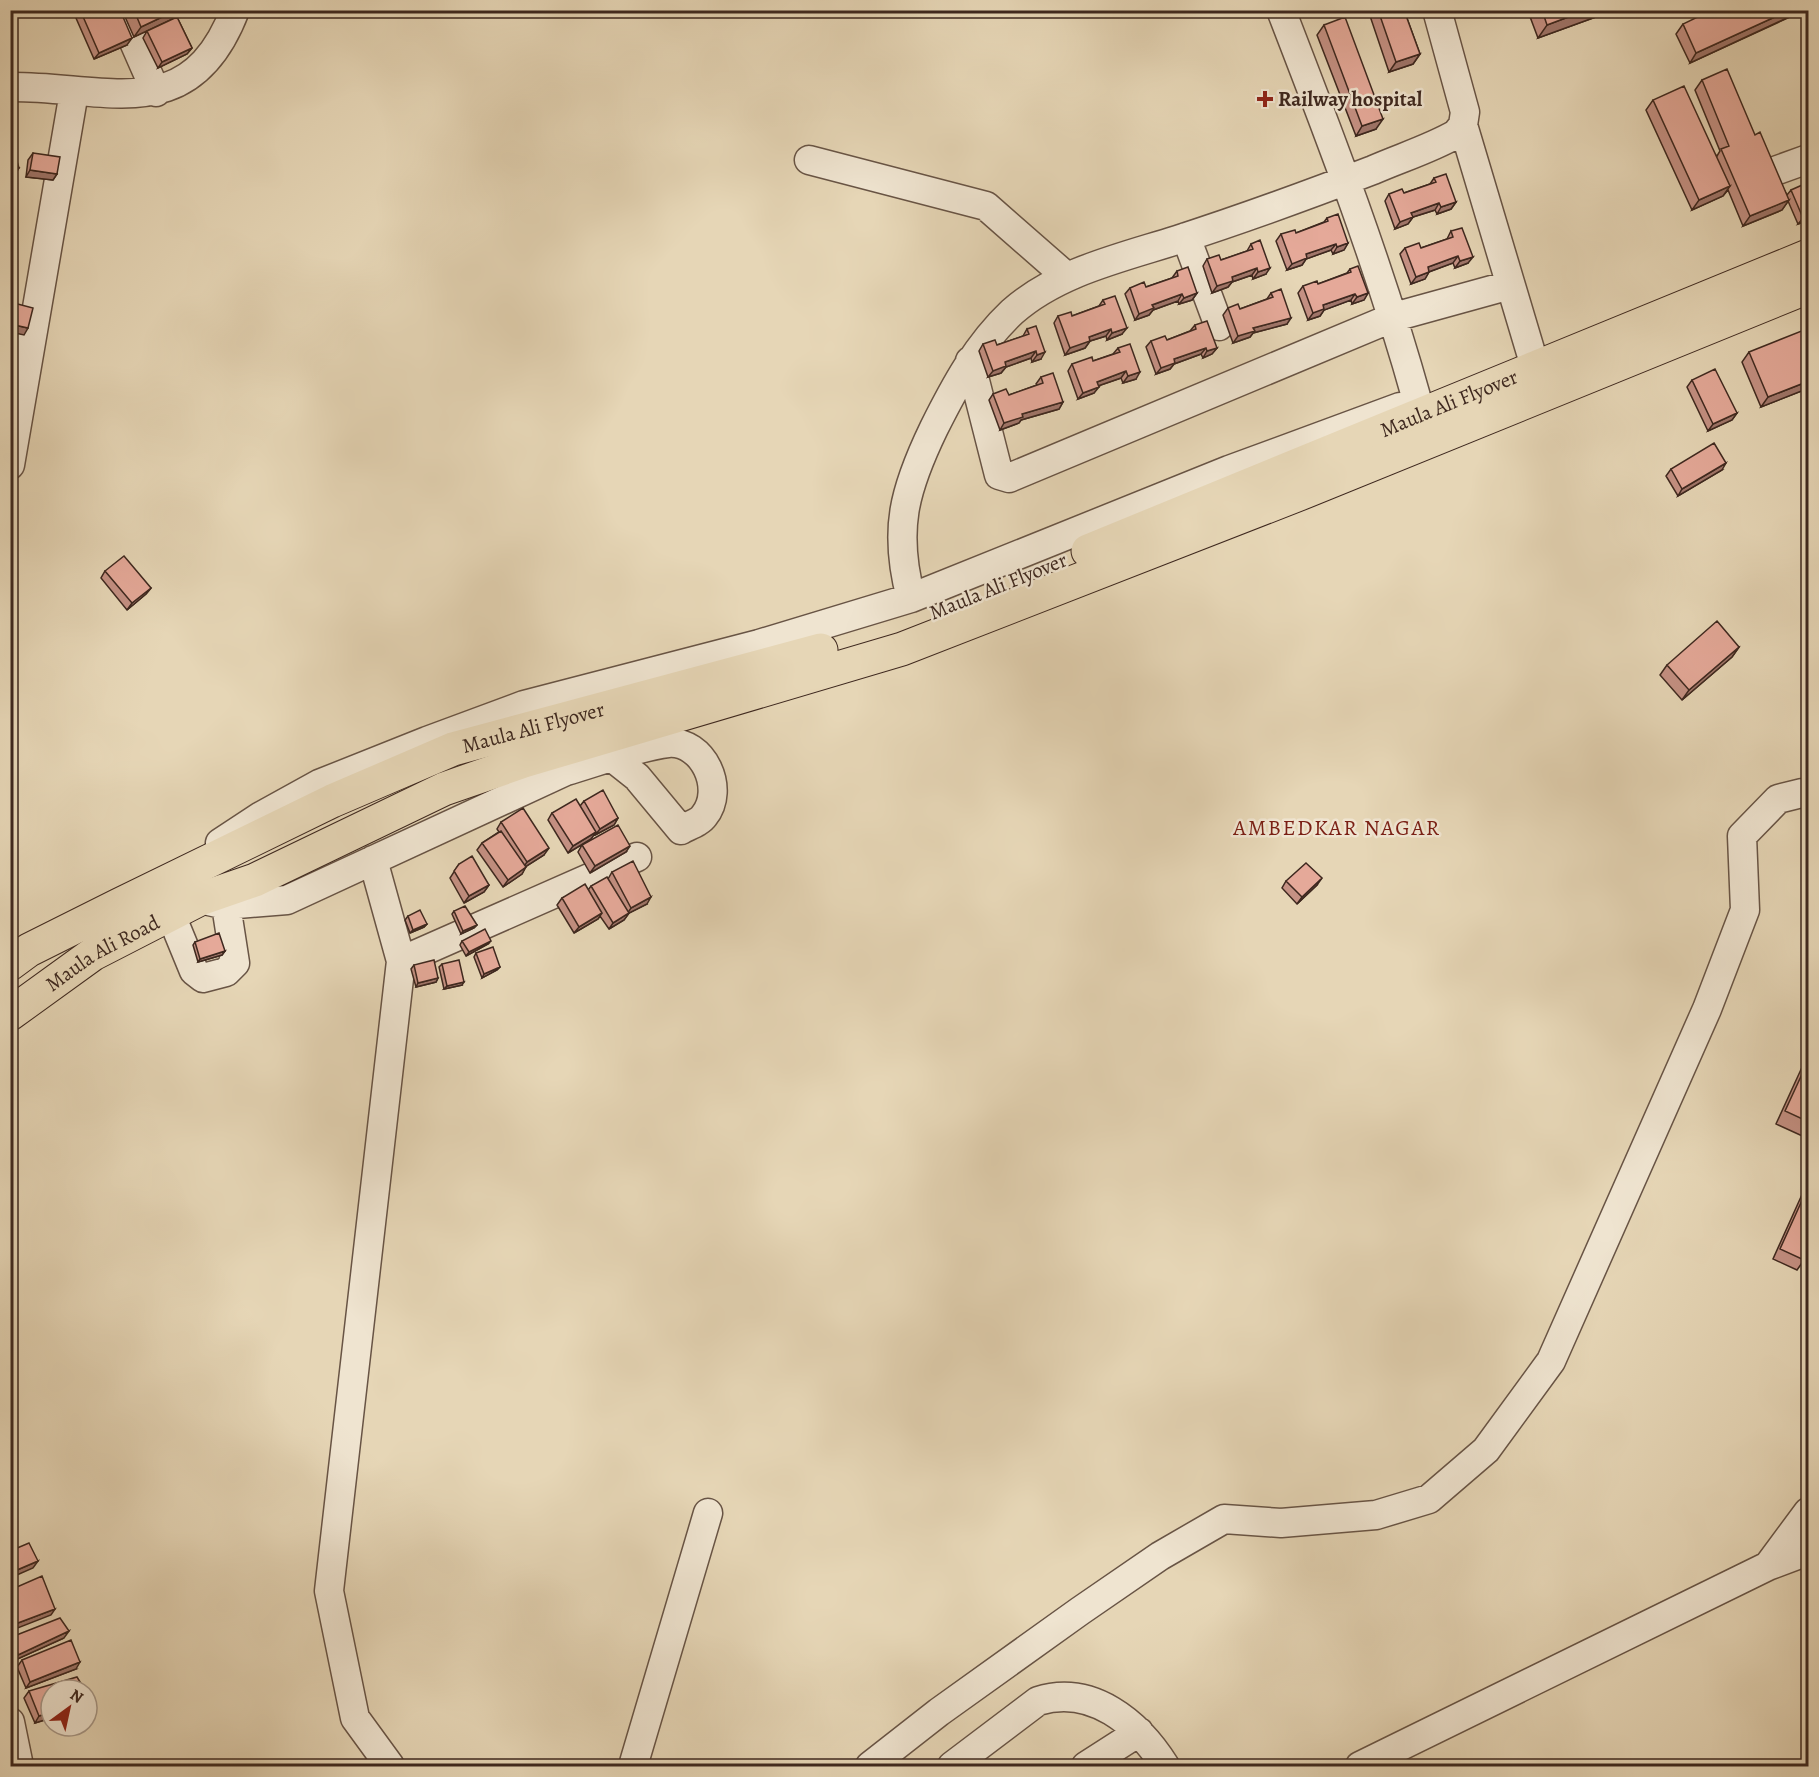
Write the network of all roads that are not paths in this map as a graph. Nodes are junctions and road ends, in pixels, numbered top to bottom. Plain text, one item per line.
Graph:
1 (120, 10) edge
2 (235, 10) edge
3 (1281, 10) edge
4 (1437, 10) edge
5 (10, 87) edge
6 (74, 92) junction
7 (156, 92) junction
8 (1463, 125) junction
9 (1809, 159) edge
10 (809, 160) dead end
11 (1772, 172) edge
12 (1346, 180) junction
13 (1186, 237) junction
14 (1809, 244) edge
15 (1809, 256) edge
16 (1067, 277) junction
17 (1510, 285) junction
18 (1809, 287) edge
19 (1394, 317) junction
20 (1218, 326) dead end
21 (1530, 353) junction
22 (970, 361) junction
23 (1416, 400) junction
24 (10, 465) edge
25 (911, 598) junction
26 (613, 758) dead end
27 (1802, 793) dead end
28 (637, 857) dead end
29 (373, 860) junction
30 (176, 878) junction
31 (213, 902) junction
32 (119, 904) junction
33 (171, 915) junction
34 (136, 933) junction
35 (401, 961) junction
36 (10, 963) edge
37 (10, 1014) edge
38 (1809, 1512) edge
39 (708, 1513) dead end
40 (1809, 1551) edge
41 (1768, 1566) junction
42 (11, 1725) edge
43 (1139, 1732) junction
44 (19, 1767) edge
45 (390, 1767) edge
46 (633, 1767) edge
47 (870, 1767) edge
48 (952, 1767) edge
49 (1086, 1767) edge
50 (1165, 1767) edge
51 (1360, 1767) edge

1 - 7 street
2 - 7 street
3 - 12 street
4 - 8 street
5 - 6 street
6 - 7 street
6 - 24 street
8 - 12 street
8 - 17 street
9 - 11 street
10 - 16 street
12 - 13 street
12 - 19 street
13 - 16 street
13 - 20 street
14 - 21 street
15 - 30 main road, Maula Ali Flyover
16 - 22 street
17 - 19 street
17 - 21 street
18 - 31 main road, Maula Ali Flyover
19 - 22 street
19 - 23 street
21 - 23 street
22 - 25 street
23 - 25 street
25 - 30 street
26 - 29 street
27 - 47 street
28 - 35 street
29 - 31 street
29 - 35 street
30 - 32 main road, Maula Ali Road
31 - 33 main road, Maula Ali Road
31 - 33 street
32 - 34 main road
32 - 36 main road, Maula Ali Road
33 - 34 main road, Maula Ali Road
34 - 37 main road, Maula Ali Road
35 - 45 street
38 - 41 street
39 - 46 street
40 - 41 street
41 - 51 street
42 - 44 street
43 - 48 street
43 - 49 street
43 - 50 street

